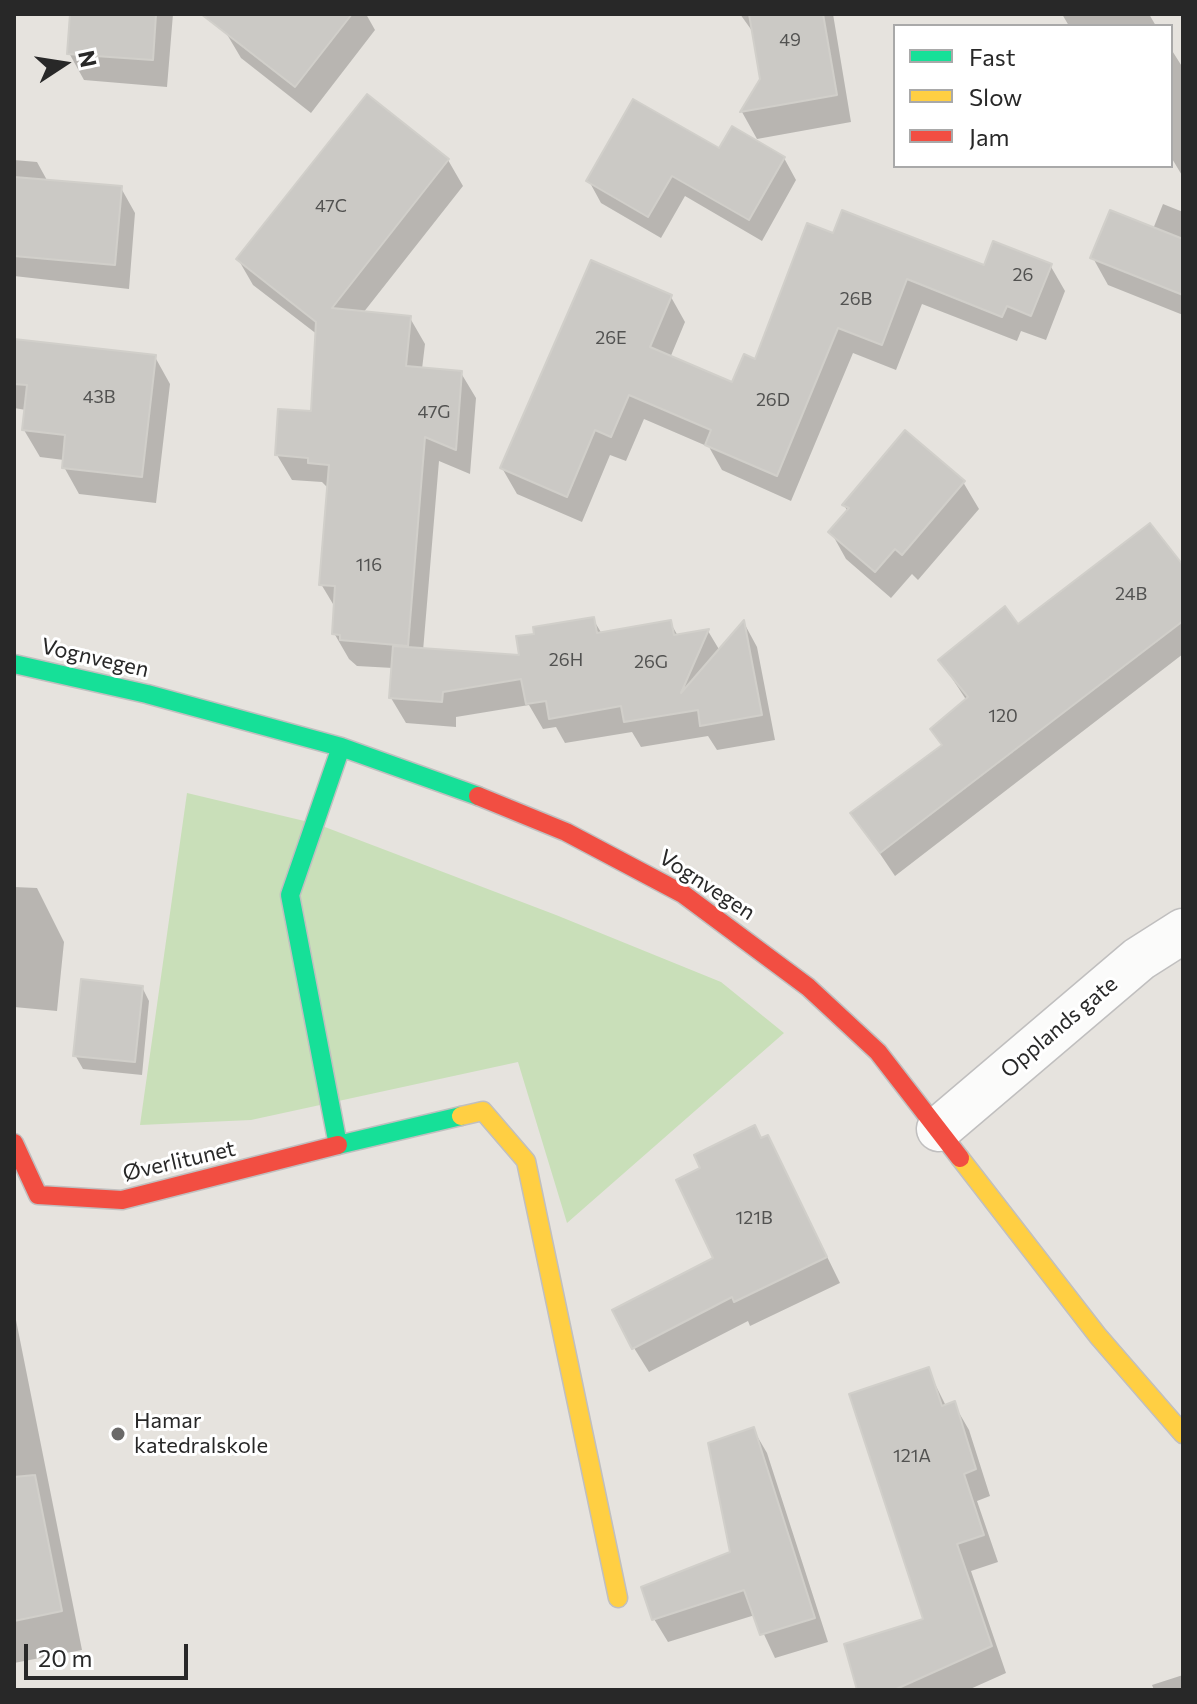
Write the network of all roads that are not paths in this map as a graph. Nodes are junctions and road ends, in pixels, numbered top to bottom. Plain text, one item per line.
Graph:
1 (14, 664) edge
2 (341, 747) junction
3 (1183, 931) edge
4 (939, 1129) junction
5 (14, 1143) edge
6 (338, 1145) junction
7 (1183, 1434) edge
8 (618, 1598) dead end

1 - 2 main road, Vognvegen
2 - 4 main road, Vognvegen
2 - 6 main road
3 - 4 street, Opplands gate
4 - 7 main road, Vognvegen
5 - 6 main road, Øverlitunet
6 - 8 main road

